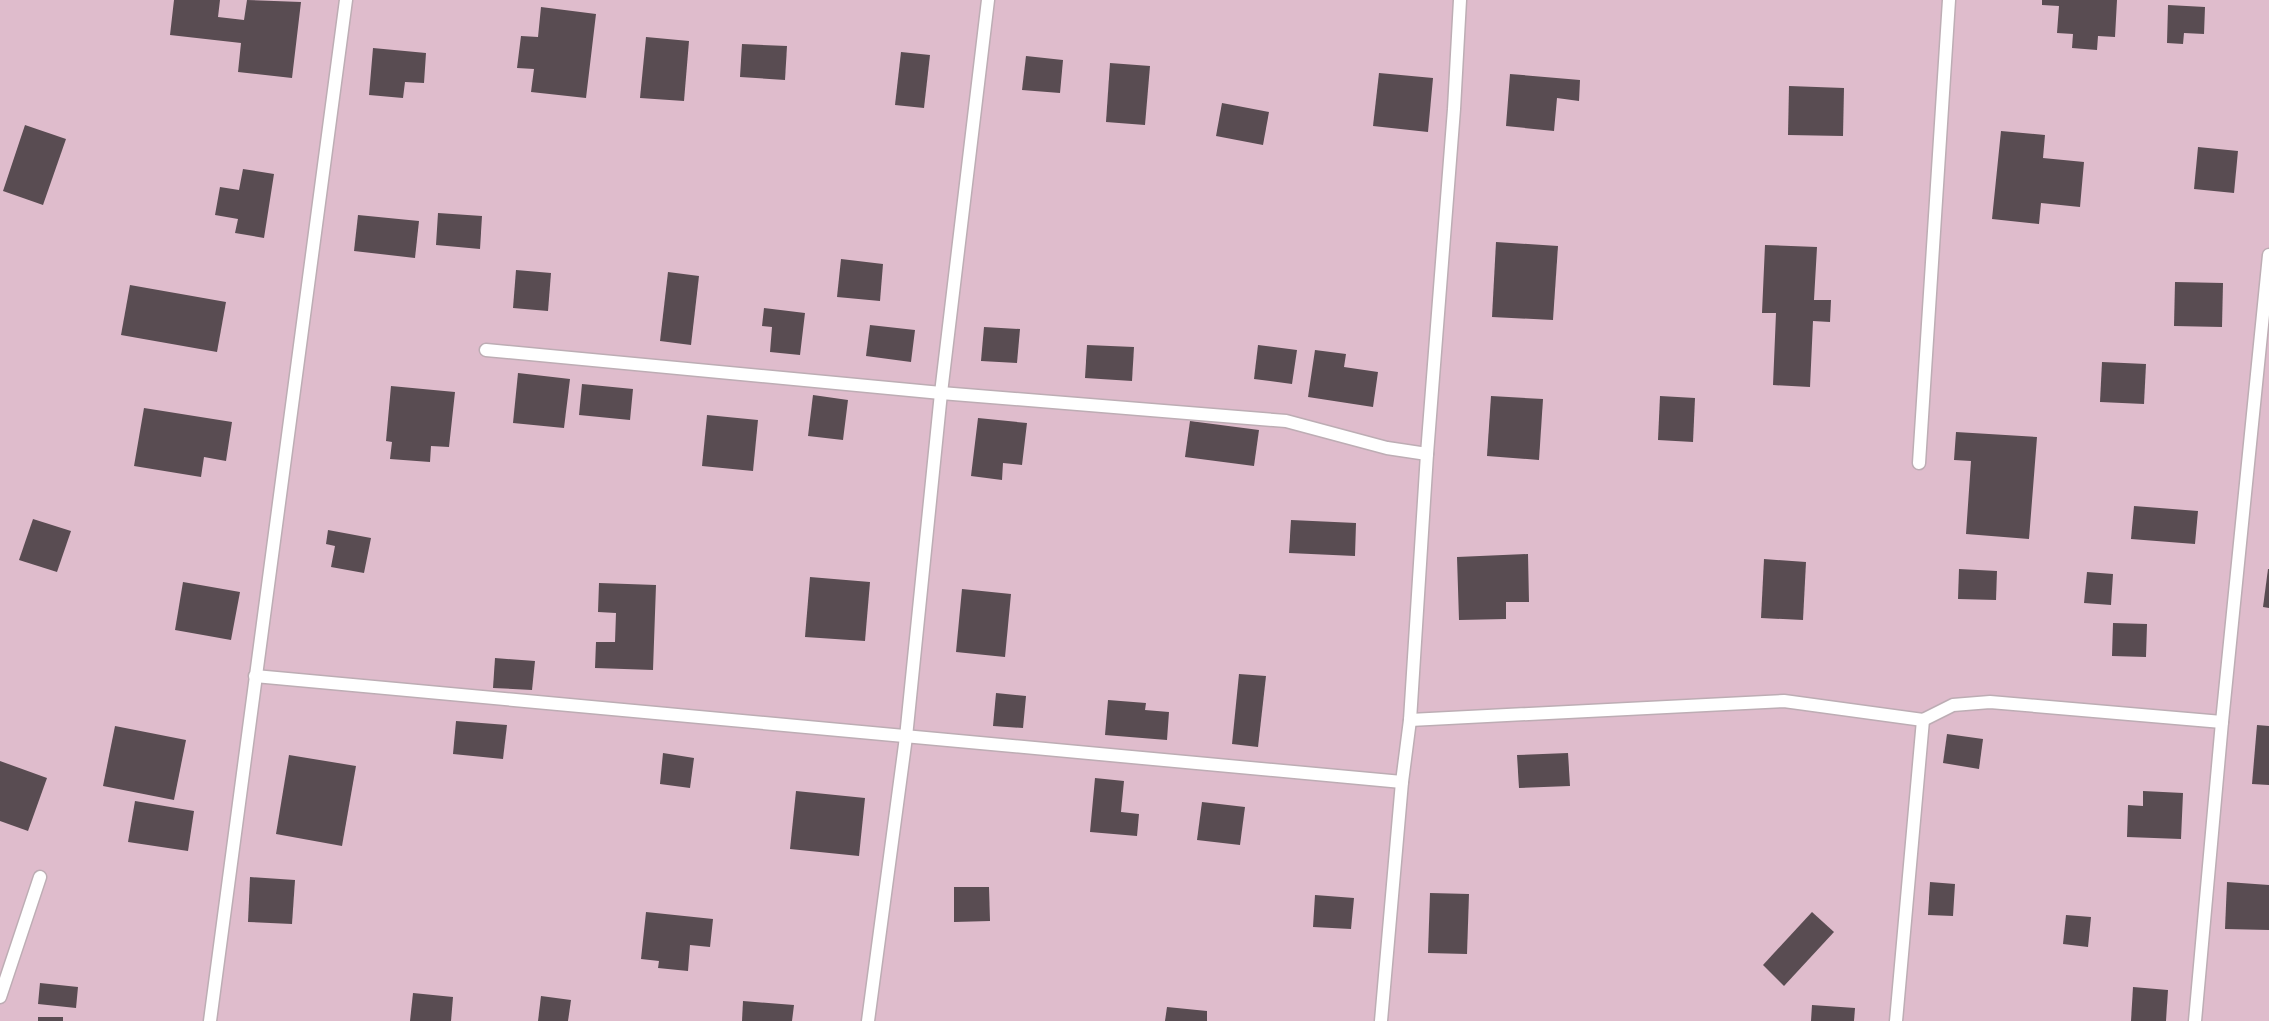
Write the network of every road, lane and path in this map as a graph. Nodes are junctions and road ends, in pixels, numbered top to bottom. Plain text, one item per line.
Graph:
1 (346, 0) edge
2 (988, 0) edge
3 (1460, 0) edge
4 (1950, 0) edge
5 (2269, 255) edge
6 (486, 350) dead end
7 (941, 393) junction
8 (1427, 454) junction
9 (1918, 463) dead end
10 (255, 676) junction
11 (1410, 720) junction
12 (1923, 720) junction
13 (2222, 722) junction
14 (906, 738) junction
15 (1402, 782) junction
16 (40, 877) dead end
17 (0, 997) edge
18 (210, 1021) edge
19 (868, 1021) edge
20 (1381, 1021) edge
21 (1896, 1021) edge
22 (2195, 1021) edge

1 - 10 lane
2 - 7 lane
3 - 8 lane
4 - 9 lane
5 - 13 lane
6 - 7 lane
7 - 8 lane
7 - 14 lane
8 - 11 lane
10 - 14 lane
10 - 18 lane
11 - 12 lane
11 - 15 lane
12 - 13 lane
12 - 21 lane
13 - 22 lane
14 - 15 lane
14 - 19 lane
15 - 20 lane
16 - 17 lane

